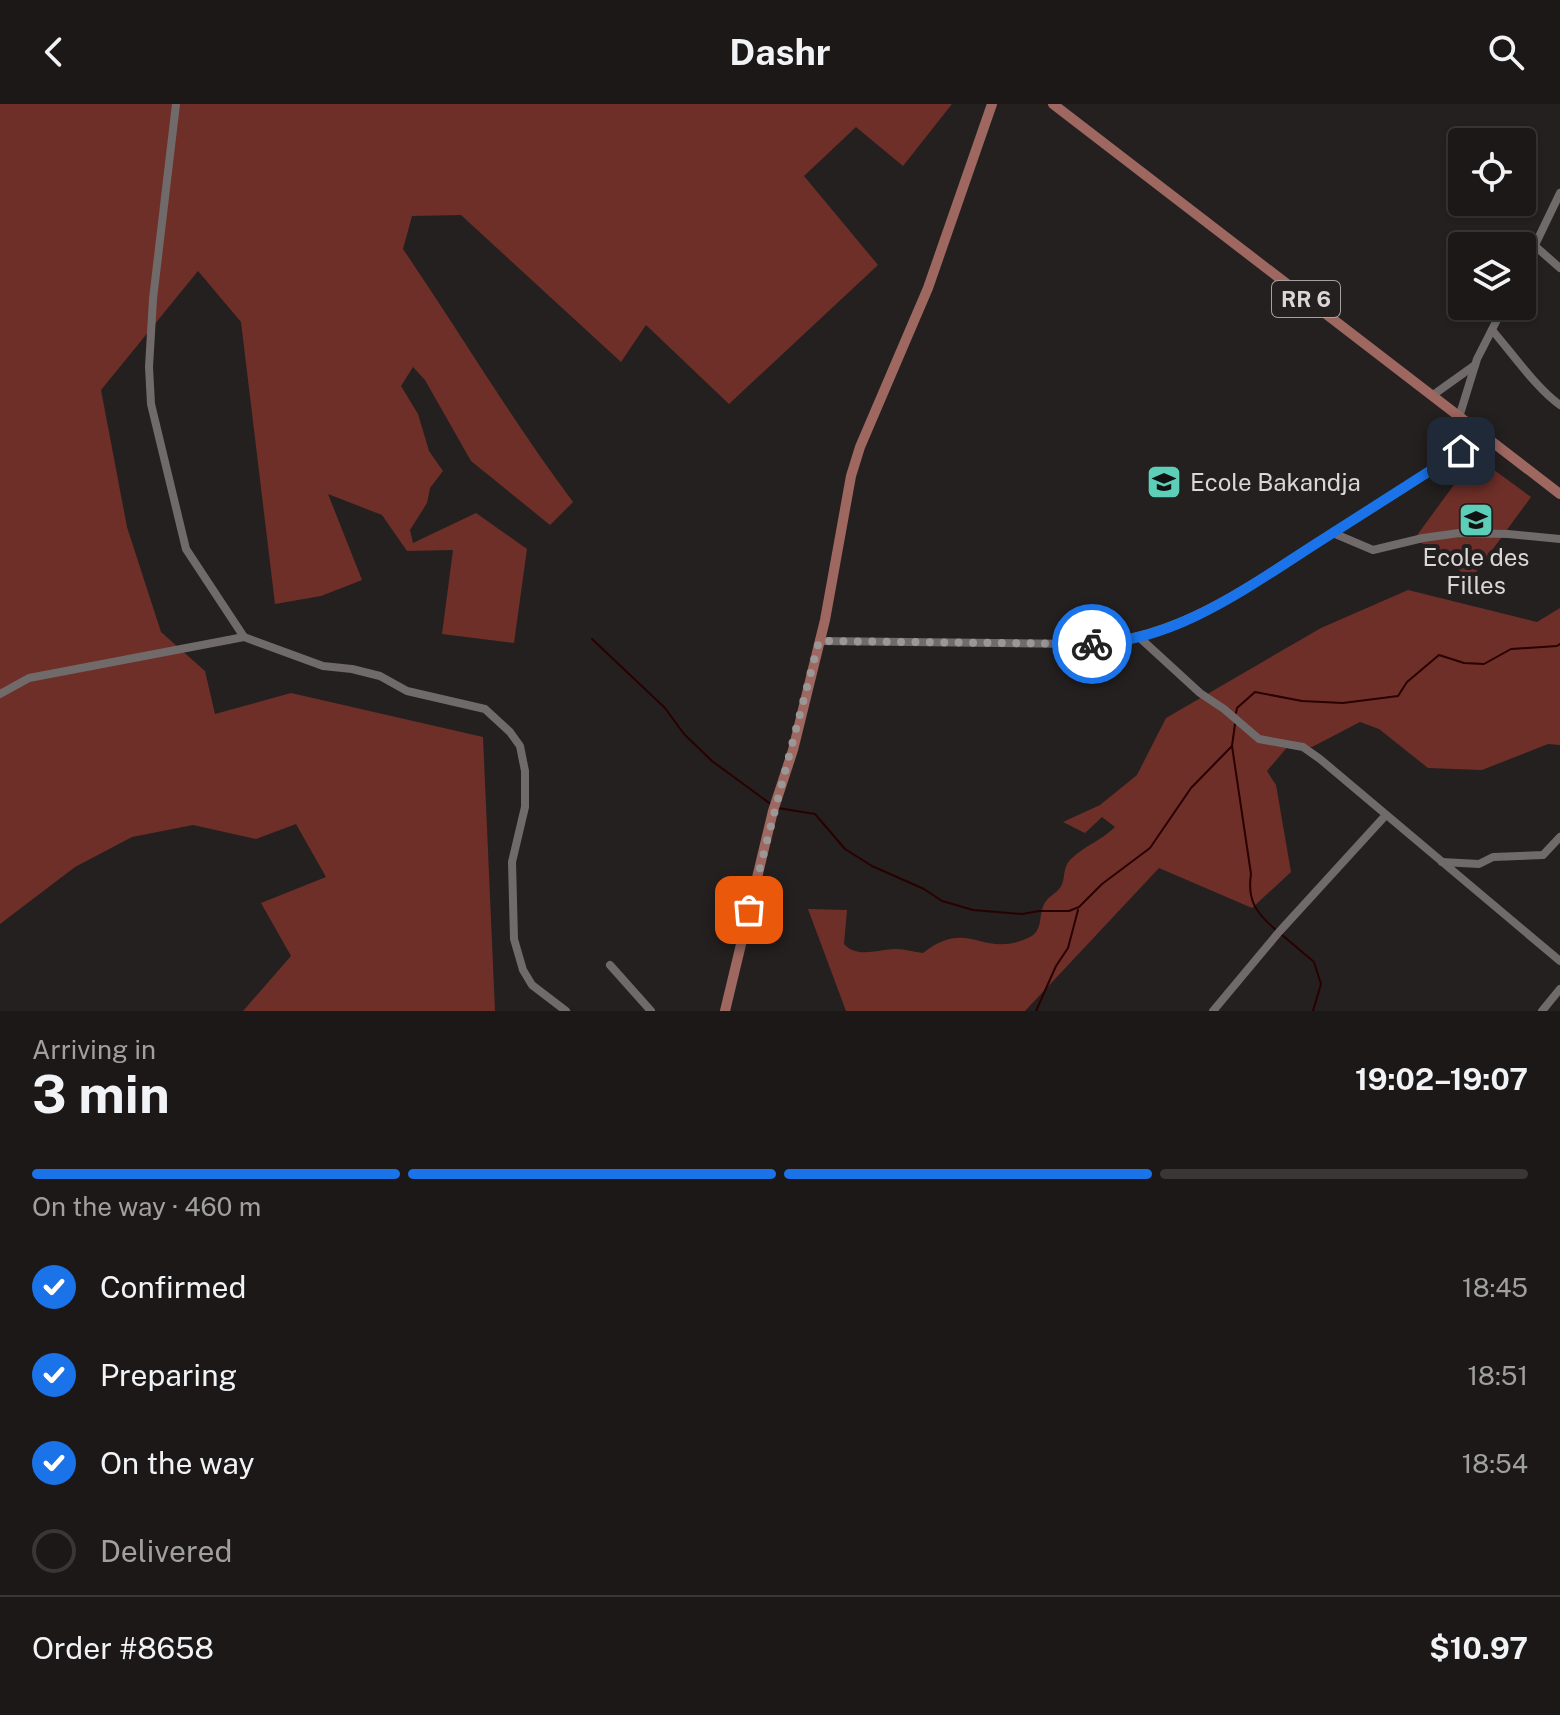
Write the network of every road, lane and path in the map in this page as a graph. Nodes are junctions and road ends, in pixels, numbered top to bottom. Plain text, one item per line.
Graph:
1 (176, 104) edge
2 (992, 104) edge
3 (1053, 104) edge
4 (1560, 193) edge
5 (1536, 244) edge
6 (1536, 247) edge
7 (1560, 268) edge
8 (1497, 320) edge
9 (1492, 330) junction
10 (1476, 364) junction
11 (1433, 395) junction
12 (1560, 405) edge
13 (1460, 414) junction
14 (1485, 434) junction
15 (1560, 494) edge
16 (1333, 533) junction
17 (1560, 539) edge
18 (244, 637) junction
19 (1140, 638) junction
20 (819, 641) junction
21 (0, 694) edge
22 (1385, 816) junction
23 (1560, 837) edge
24 (1441, 862) junction
25 (1560, 961) edge
26 (610, 965) dead end
27 (1560, 989) edge
28 (566, 1011) edge
29 (651, 1011) edge
30 (725, 1011) edge
31 (1213, 1011) edge
32 (1542, 1011) edge

1 - 18 street
2 - 20 main road
3 - 11 main road, RR 6
4 - 5 street
6 - 7 street
8 - 9 street
9 - 10 street
9 - 12 street
10 - 11 street
10 - 13 street
11 - 13 main road, RR 6
13 - 14 main road, RR 6
14 - 15 main road, RR 6
14 - 16 street
16 - 17 street
16 - 19 street
18 - 21 street
18 - 28 street
19 - 20 street
19 - 22 street
20 - 30 main road
22 - 24 street
22 - 31 street
23 - 24 street
24 - 25 street
26 - 29 street
27 - 32 street

